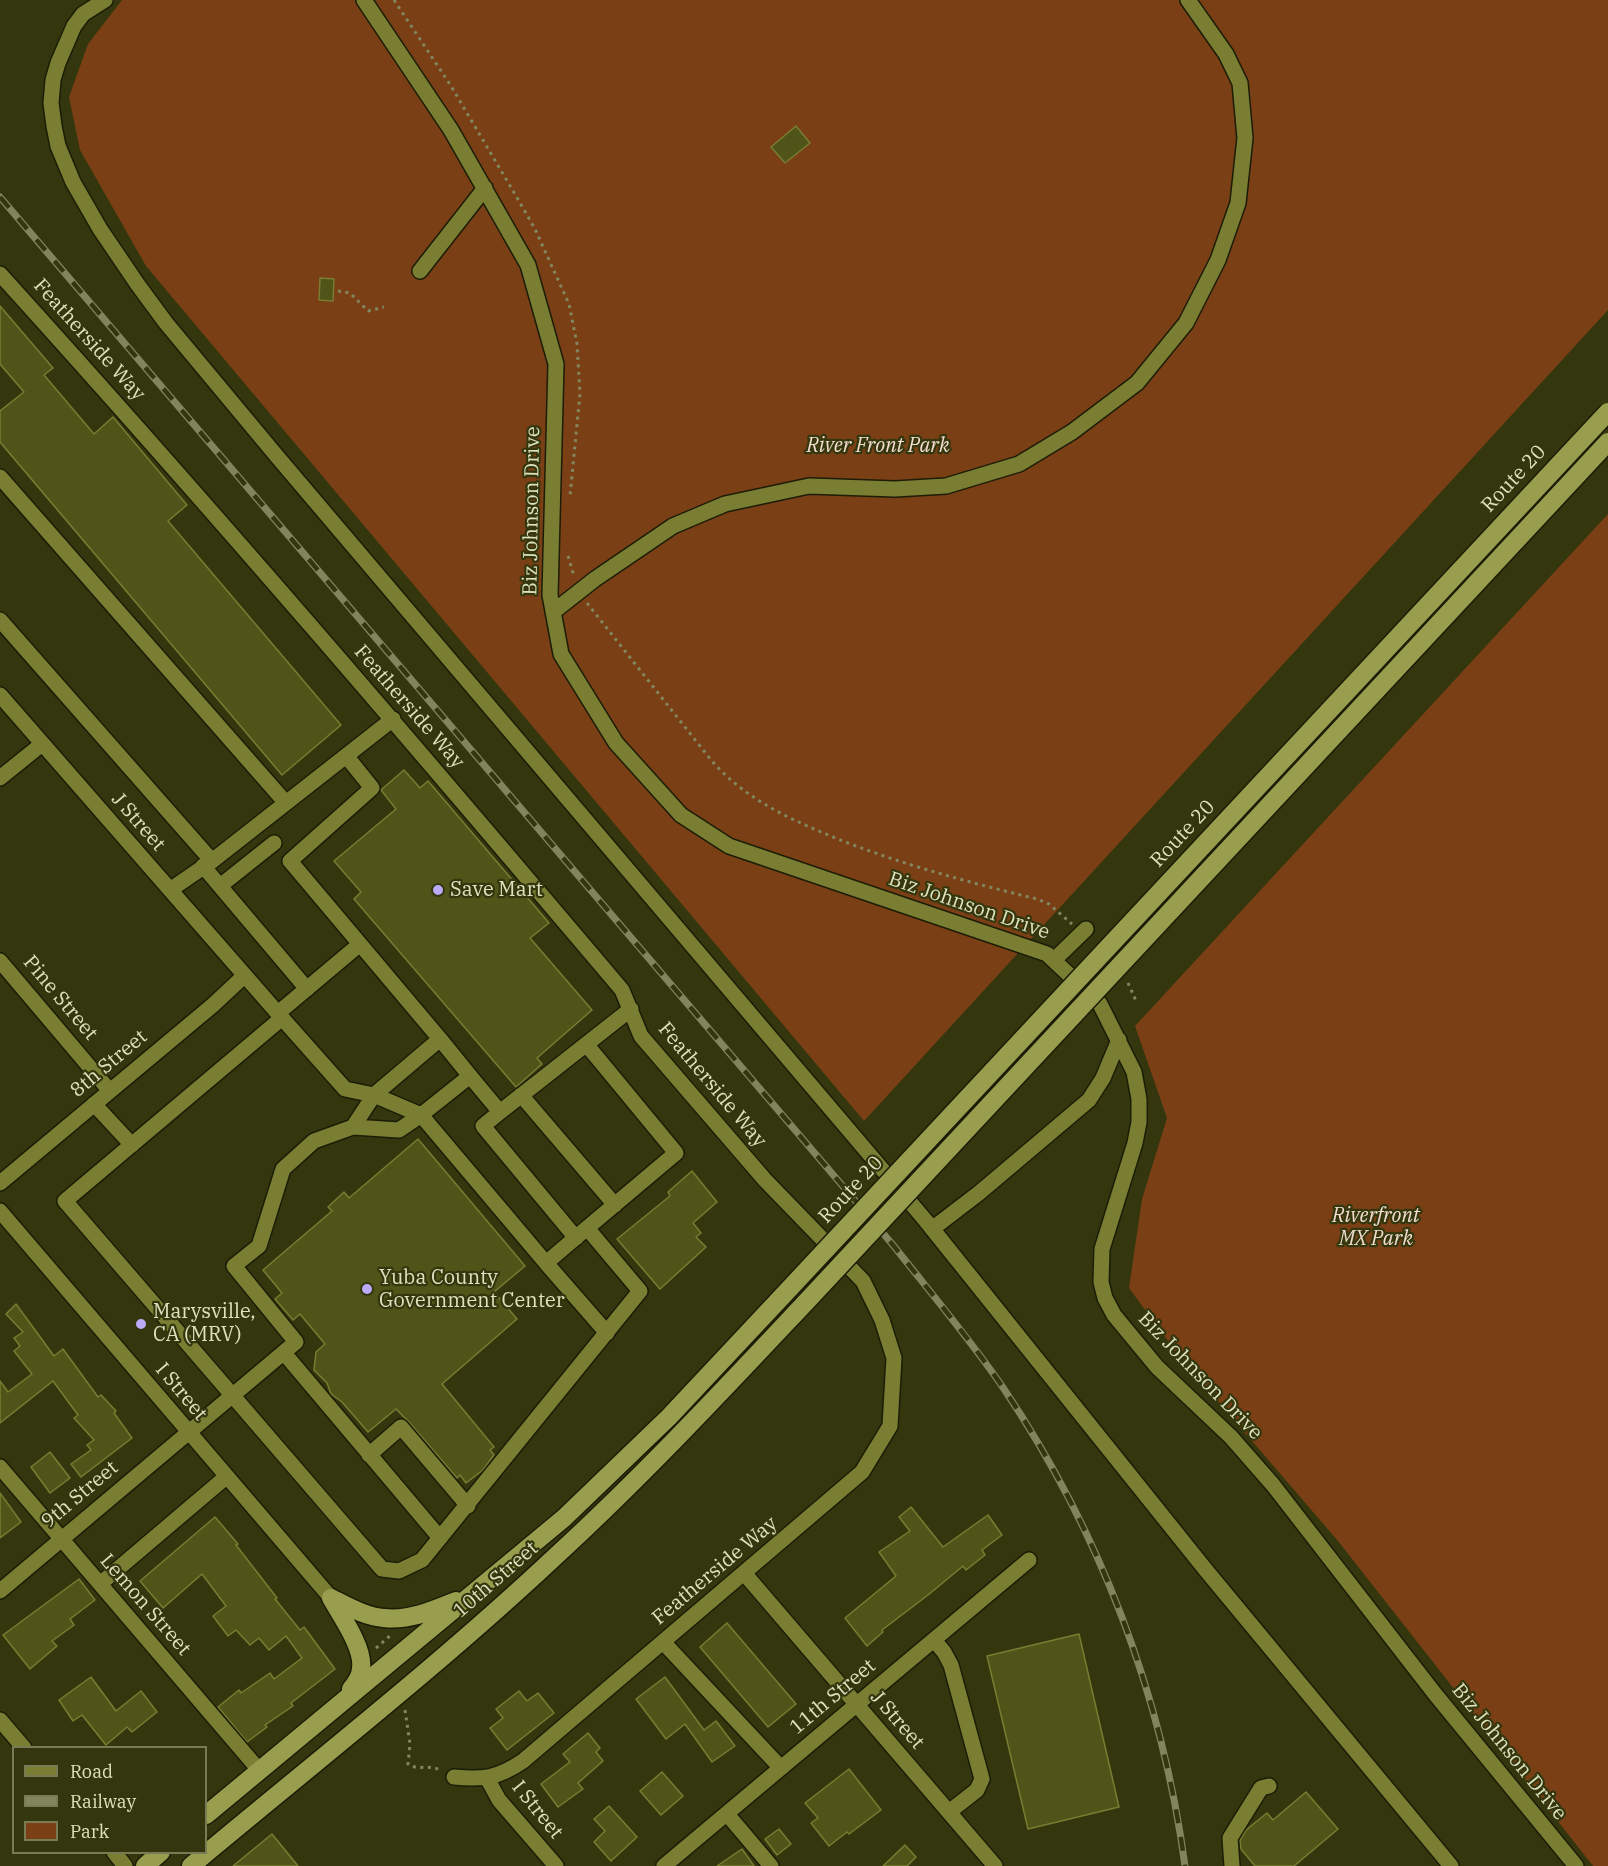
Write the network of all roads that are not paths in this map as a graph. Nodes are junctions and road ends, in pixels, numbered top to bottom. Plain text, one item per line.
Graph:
1 (105, 0) edge
2 (364, 0) edge
3 (1188, 0) edge
4 (485, 188) junction
5 (420, 271) dead end
6 (0, 274) edge
7 (1608, 412) edge
8 (1608, 442) edge
9 (0, 477) edge
10 (553, 612) junction
11 (0, 620) edge
12 (0, 695) edge
13 (393, 719) junction
14 (42, 744) junction
15 (347, 757) junction
16 (0, 778) edge
17 (286, 803) junction
18 (258, 825) junction
19 (274, 843) junction
20 (290, 861) junction
21 (208, 863) junction
22 (220, 886) junction
23 (170, 890) junction
24 (1083, 931) road end
25 (360, 944) junction
26 (1054, 960) junction
27 (0, 961) edge
28 (244, 976) junction
29 (307, 989) junction
30 (631, 1009) junction
31 (280, 1015) junction
32 (440, 1039) junction
33 (1119, 1040) junction
34 (586, 1044) junction
35 (470, 1076) junction
36 (110, 1091) junction
37 (374, 1095) junction
38 (521, 1095) junction
39 (94, 1104) junction
40 (500, 1112) junction
41 (421, 1115) junction
42 (353, 1127) junction
43 (132, 1145) junction
44 (0, 1183) edge
45 (615, 1205) junction
46 (0, 1211) edge
47 (932, 1229) junction
48 (582, 1233) junction
49 (546, 1263) junction
50 (790, 1288) joint
51 (607, 1333) junction
52 (284, 1353) junction
53 (233, 1396) junction
54 (188, 1433) junction
55 (369, 1455) junction
56 (0, 1467) edge
57 (226, 1477) junction
58 (468, 1506) junction
59 (440, 1538) junction
60 (61, 1539) junction
61 (1029, 1560) dead end
62 (744, 1574) junction
63 (100, 1584) junction
64 (0, 1591) edge
65 (472, 1595) junction
66 (331, 1598) junction
67 (934, 1640) junction
68 (663, 1642) junction
69 (345, 1698) junction
70 (856, 1705) junction
71 (0, 1720) edge
72 (22, 1746) edge
73 (781, 1768) junction
74 (259, 1770) junction
75 (454, 1777) road end
76 (487, 1778) junction
77 (1269, 1786) dead end
78 (949, 1812) junction
79 (207, 1814) edge
80 (727, 1814) junction
81 (207, 1853) edge
82 (116, 1854) edge
83 (159, 1854) edge
84 (206, 1854) edge
85 (125, 1866) edge
86 (145, 1866) edge
87 (192, 1866) edge
88 (556, 1866) edge
89 (664, 1866) edge
90 (771, 1866) edge
91 (995, 1866) edge
92 (1232, 1866) edge
93 (1452, 1866) edge
94 (1576, 1866) edge

1 - 47 street
2 - 4 street, Biz Johnson Drive
3 - 10 street
4 - 5 street
4 - 10 street, Biz Johnson Drive
6 - 13 street, Featherside Way
7 - 50 highway, Route 20, bridge
8 - 81 highway, 10th Street, bridge
9 - 17 street
10 - 26 street, Biz Johnson Drive
11 - 21 street
12 - 14 street, J Street
13 - 15 street
13 - 30 street, Featherside Way
14 - 16 street
14 - 23 street, J Street
15 - 17 street
15 - 20 street
17 - 18 street
18 - 19 street
18 - 21 street
19 - 20 street
19 - 22 street
20 - 25 street
21 - 22 street
21 - 23 street
22 - 29 street
23 - 28 street, J Street
24 - 26 street
25 - 29 street
25 - 32 street
26 - 33 street, Biz Johnson Drive
27 - 36 street, Pine Street
28 - 31 street, J Street
28 - 36 street, 8th Street
29 - 31 street
30 - 34 street
30 - 62 street, Featherside Way
31 - 37 street, J Street
31 - 43 street
32 - 35 street
32 - 37 street
33 - 47 street
33 - 94 street, Biz Johnson Drive
34 - 38 street
34 - 45 street
35 - 40 street
35 - 41 street
36 - 39 street, 8th Street
37 - 41 street, J Street
37 - 42 street
38 - 40 street
38 - 45 street
39 - 43 street
39 - 44 street, 8th Street
40 - 48 street
41 - 42 street
41 - 49 street
42 - 52 street
43 - 53 street
45 - 48 street
46 - 54 street, I Street
47 - 93 street
48 - 49 street
48 - 51 street
49 - 51 street
50 - 65 highway, 10th Street
51 - 58 street
52 - 53 street, 9th Street
52 - 55 street
53 - 54 street, 9th Street
53 - 59 street
54 - 57 street, I Street
54 - 60 street, 9th Street
55 - 58 street
55 - 59 street
56 - 60 street, Lemon Street
57 - 63 street
57 - 66 street, I Street
58 - 59 street
60 - 63 street, Lemon Street
60 - 64 street, 9th Street
61 - 67 street, 11th Street
62 - 68 street, Featherside Way
62 - 70 street, J Street
63 - 74 street, Lemon Street
65 - 66 highway
65 - 69 highway, 10th Street
66 - 69 highway
67 - 70 street, 11th Street
67 - 78 street
68 - 73 street
68 - 76 street, Featherside Way
69 - 74 highway, 10th Street
70 - 73 street, 11th Street
70 - 78 street, J Street
71 - 72 street
73 - 80 street, 11th Street
74 - 79 highway, 10th Street
75 - 76 street, Featherside Way
76 - 88 street, I Street
77 - 92 street
78 - 91 street, J Street
80 - 89 street, 11th Street
80 - 90 street
82 - 85 street
83 - 86 highway
84 - 87 highway, 10th Street, bridge

